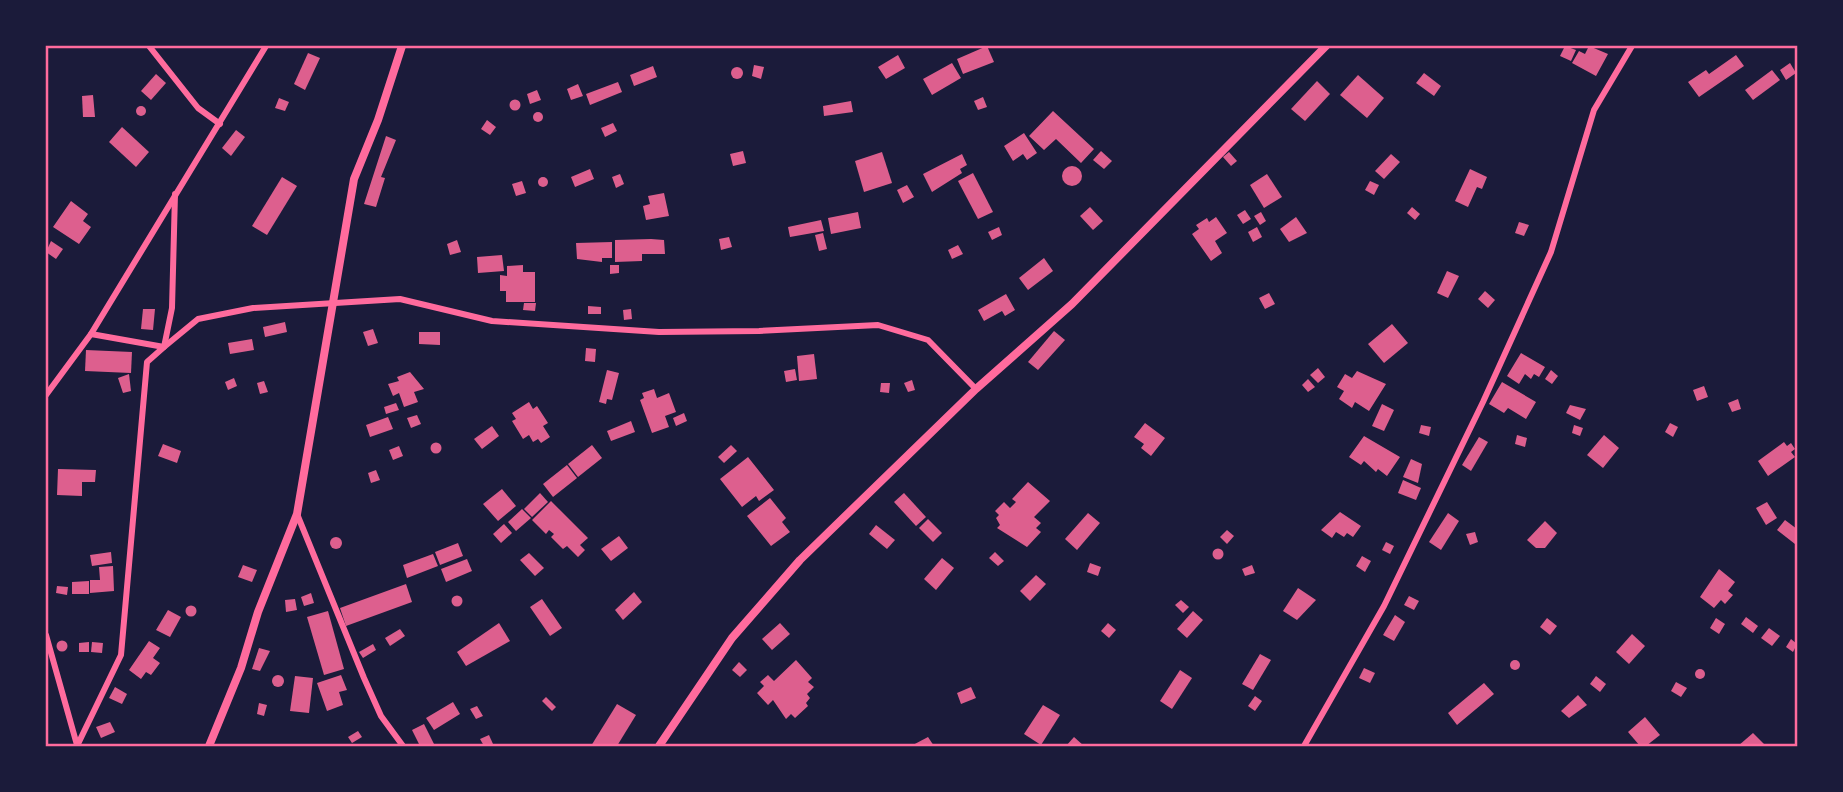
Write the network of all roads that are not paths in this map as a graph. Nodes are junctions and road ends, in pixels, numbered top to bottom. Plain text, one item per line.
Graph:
1 (149, 46) edge
2 (266, 46) edge
3 (402, 46) edge
4 (1326, 46) edge
5 (1632, 46) edge
6 (220, 124) junction
7 (175, 194) junction
8 (332, 304) junction
9 (91, 334) junction
10 (164, 347) junction
11 (976, 389) junction
12 (46, 394) edge
13 (297, 514) junction
14 (46, 635) edge
15 (77, 747) edge
16 (209, 747) edge
17 (403, 747) edge
18 (659, 747) edge
19 (1304, 747) edge

1 - 6 street
2 - 6 street
3 - 8 street
4 - 11 street
5 - 19 street
6 - 7 street
7 - 9 street
7 - 10 street
8 - 10 street
8 - 11 street
8 - 13 street
9 - 10 street
9 - 12 street
10 - 15 street
11 - 18 street
13 - 16 street
13 - 17 street
14 - 15 street

